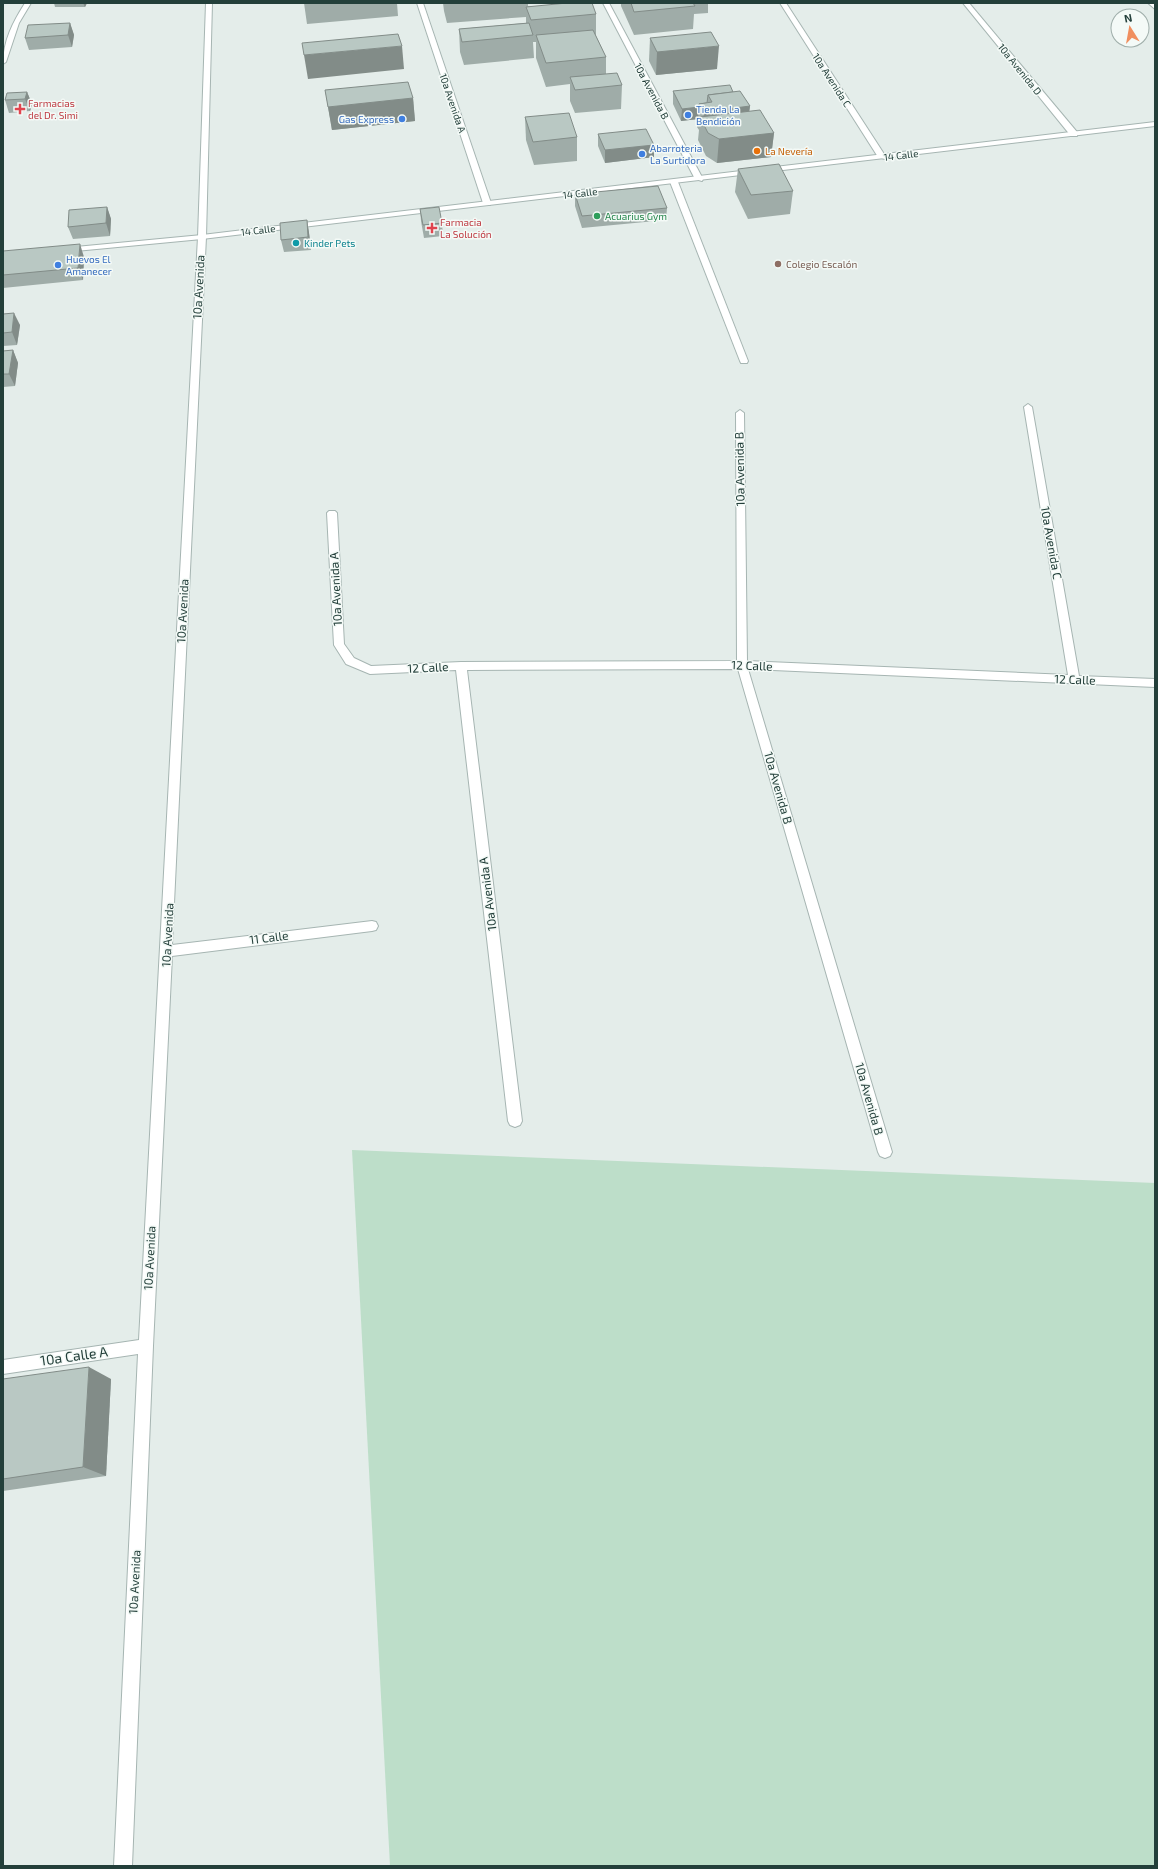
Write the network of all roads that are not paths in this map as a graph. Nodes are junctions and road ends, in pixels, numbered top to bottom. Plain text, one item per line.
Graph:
1 (28, 3) edge
2 (209, 3) edge
3 (420, 3) edge
4 (606, 3) edge
5 (782, 3) edge
6 (966, 3) edge
7 (1151, 3) edge
8 (1155, 7) edge
9 (3, 62) edge
10 (1155, 124) edge
11 (1074, 134) junction
12 (882, 157) junction
13 (699, 179) junction
14 (674, 182) junction
15 (487, 203) junction
16 (202, 237) junction
17 (59, 251) edge
18 (744, 361) dead end
19 (1028, 407) dead end
20 (740, 413) dead end
21 (332, 513) dead end
22 (350, 661) joint
23 (742, 665) junction
24 (461, 666) junction
25 (1074, 680) junction
26 (1155, 683) edge
27 (372, 926) dead end
28 (167, 951) junction
29 (515, 1121) dead end
30 (885, 1152) dead end
31 (146, 1346) junction
32 (3, 1367) edge
33 (123, 1866) edge

1 - 9 street
2 - 16 street, 10a Avenida
3 - 15 street, 10a Avenida A
4 - 13 street, 10a Avenida B
5 - 12 street, 10a Avenida C
6 - 11 street, 10a Avenida D
7 - 8 street
10 - 11 street, 14 Calle
11 - 12 street, 14 Calle
12 - 13 street, 14 Calle
13 - 14 street, 14 Calle
14 - 15 street, 14 Calle
14 - 18 street
15 - 16 street, 14 Calle
16 - 17 street, 14 Calle
16 - 28 street, 10a Avenida
19 - 25 street, 10a Avenida C
20 - 23 street, 10a Avenida B
21 - 22 street, 10a Avenida A
22 - 24 street, 12 Calle
23 - 24 street, 12 Calle
23 - 25 street, 12 Calle
23 - 30 street, 10a Avenida B
24 - 29 street, 10a Avenida A
25 - 26 street, 12 Calle
27 - 28 street, 11 Calle
28 - 31 street, 10a Avenida
31 - 32 street, 10a Calle A
31 - 33 street, 10a Avenida

